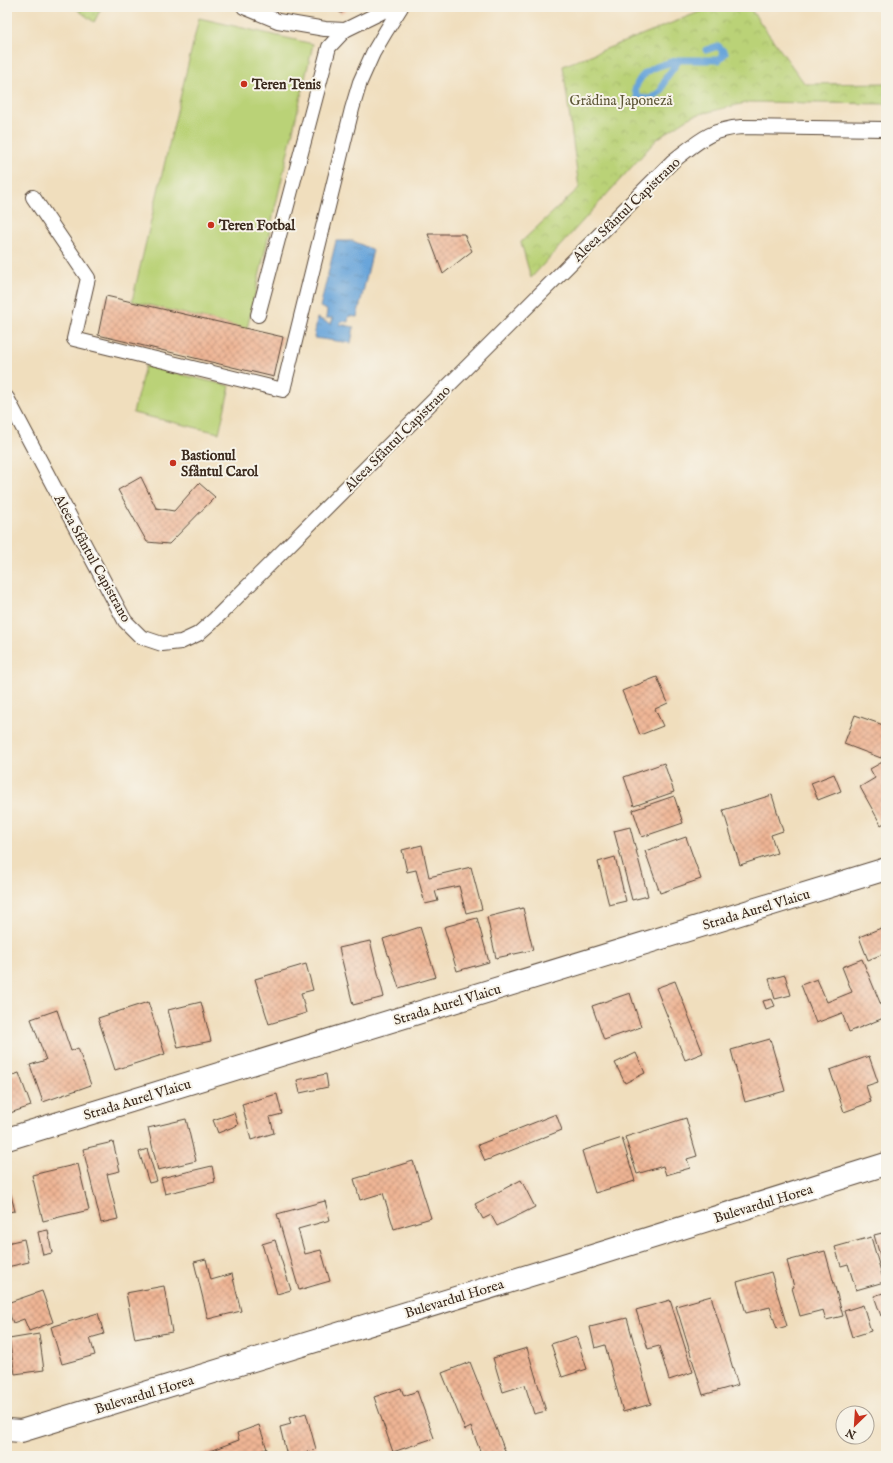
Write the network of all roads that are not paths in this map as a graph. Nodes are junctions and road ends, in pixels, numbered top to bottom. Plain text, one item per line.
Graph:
1 (244, 7) edge
2 (392, 7) edge
3 (401, 7) edge
4 (345, 30) junction
5 (886, 129) edge
6 (33, 197) dead end
7 (258, 315) dead end
8 (7, 398) edge
9 (886, 869) edge
10 (7, 1139) edge
11 (886, 1164) edge
12 (12, 1435) edge

1 - 4 lane
2 - 4 lane
3 - 6 lane
4 - 7 lane
5 - 8 lane, Aleea Sfântul Capistrano
9 - 10 street, Strada Aurel Vlaicu
11 - 12 street, Bulevardul Horea

